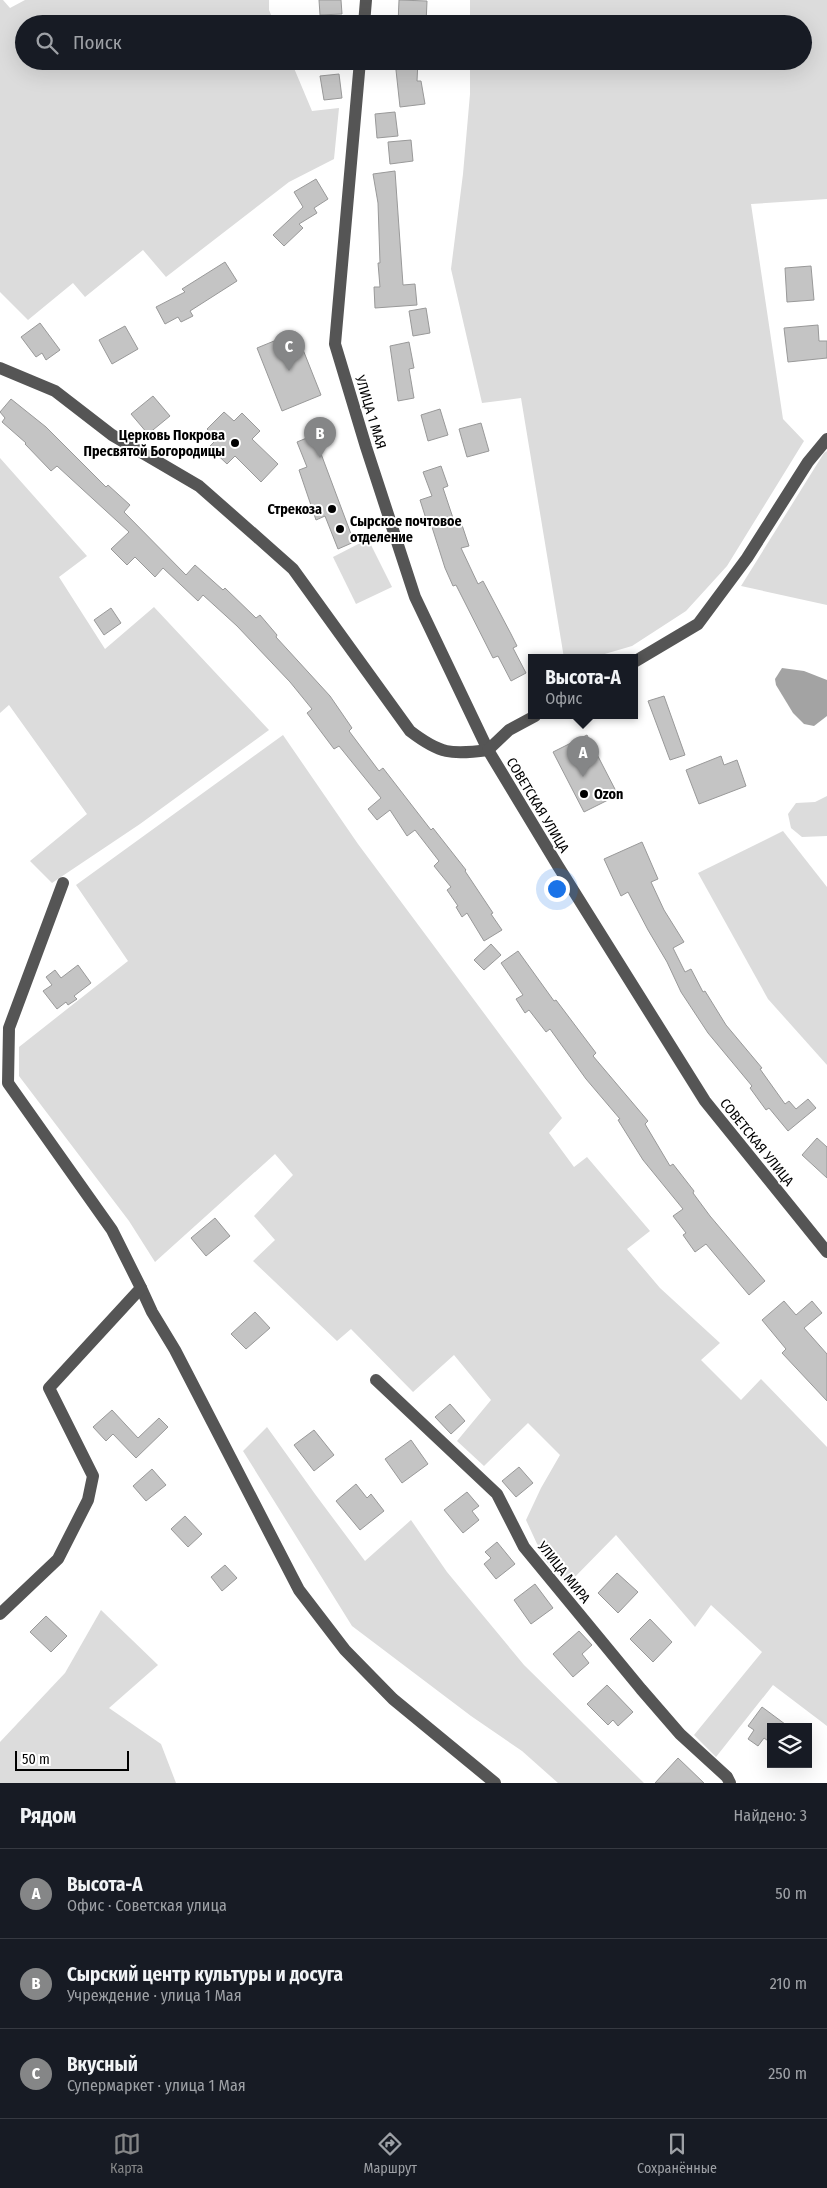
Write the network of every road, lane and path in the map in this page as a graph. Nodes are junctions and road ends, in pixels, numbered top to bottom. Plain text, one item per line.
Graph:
1 (366, 0) edge
2 (365, 15) edge
3 (359, 70) edge
4 (0, 368) edge
5 (827, 439) edge
6 (638, 660) edge
7 (529, 719) edge
8 (488, 750) junction
9 (63, 883) dead end
10 (827, 1252) edge
11 (141, 1288) junction
12 (376, 1380) dead end
13 (0, 1614) edge
14 (495, 1783) edge
15 (730, 1783) edge

1 - 2 street
3 - 8 street, УЛИЦА 1 МАЯ
4 - 8 street, СОВЕТСКАЯ УЛИЦА
5 - 6 street
7 - 8 street
8 - 10 street, СОВЕТСКАЯ УЛИЦА
9 - 11 street
11 - 13 street
11 - 14 street
12 - 15 street, УЛИЦА МИРА

